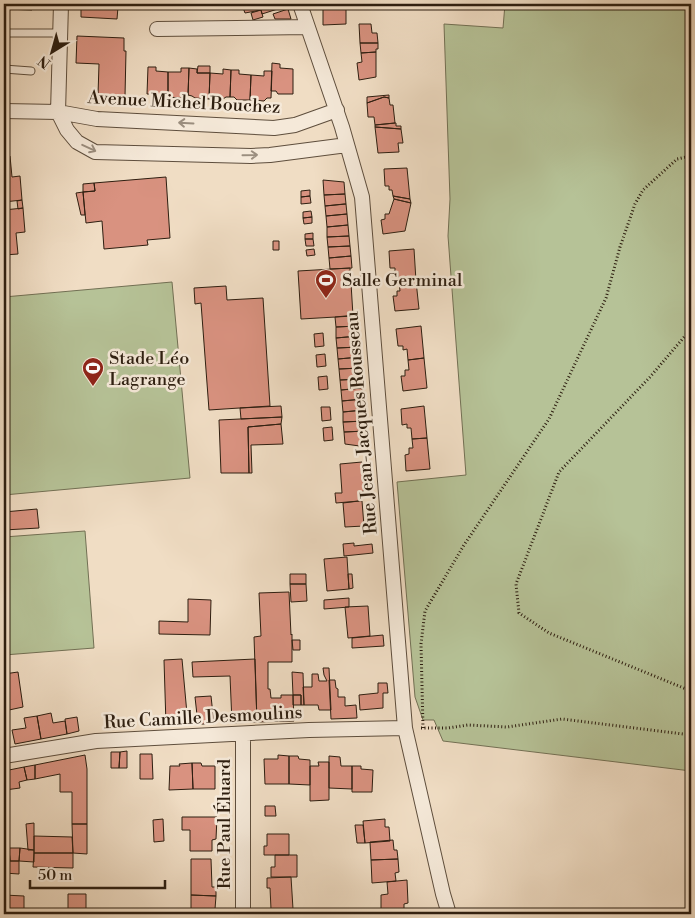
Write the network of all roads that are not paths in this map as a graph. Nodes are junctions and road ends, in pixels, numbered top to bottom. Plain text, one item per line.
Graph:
1 (62, 4) edge
2 (300, 4) edge
3 (308, 27) junction
4 (157, 29) dead end
5 (4, 33) edge
6 (60, 33) junction
7 (4, 69) edge
8 (31, 71) dead end
9 (337, 110) junction
10 (4, 111) edge
11 (58, 112) junction
12 (348, 145) junction
13 (405, 728) junction
14 (242, 734) junction
15 (4, 756) edge
16 (243, 914) edge
17 (449, 914) edge

1 - 6 street
2 - 3 street, Rue Jean-Jacques Rousseau
3 - 4 street
3 - 9 street, Rue Jean-Jacques Rousseau
5 - 6 lane
6 - 11 street
7 - 8 lane
9 -> 11 street, Avenue Michel Bouchez
9 - 12 street, Rue Jean-Jacques Rousseau
10 - 11 street, Avenue Michel Bouchez
11 -> 12 street
12 - 13 street, Rue Jean-Jacques Rousseau
13 - 14 street, Rue Camille Desmoulins
13 - 17 street, Rue Jean-Jacques Rousseau
14 - 15 street, Rue Camille Desmoulins
14 - 16 street, Rue Paul Éluard

